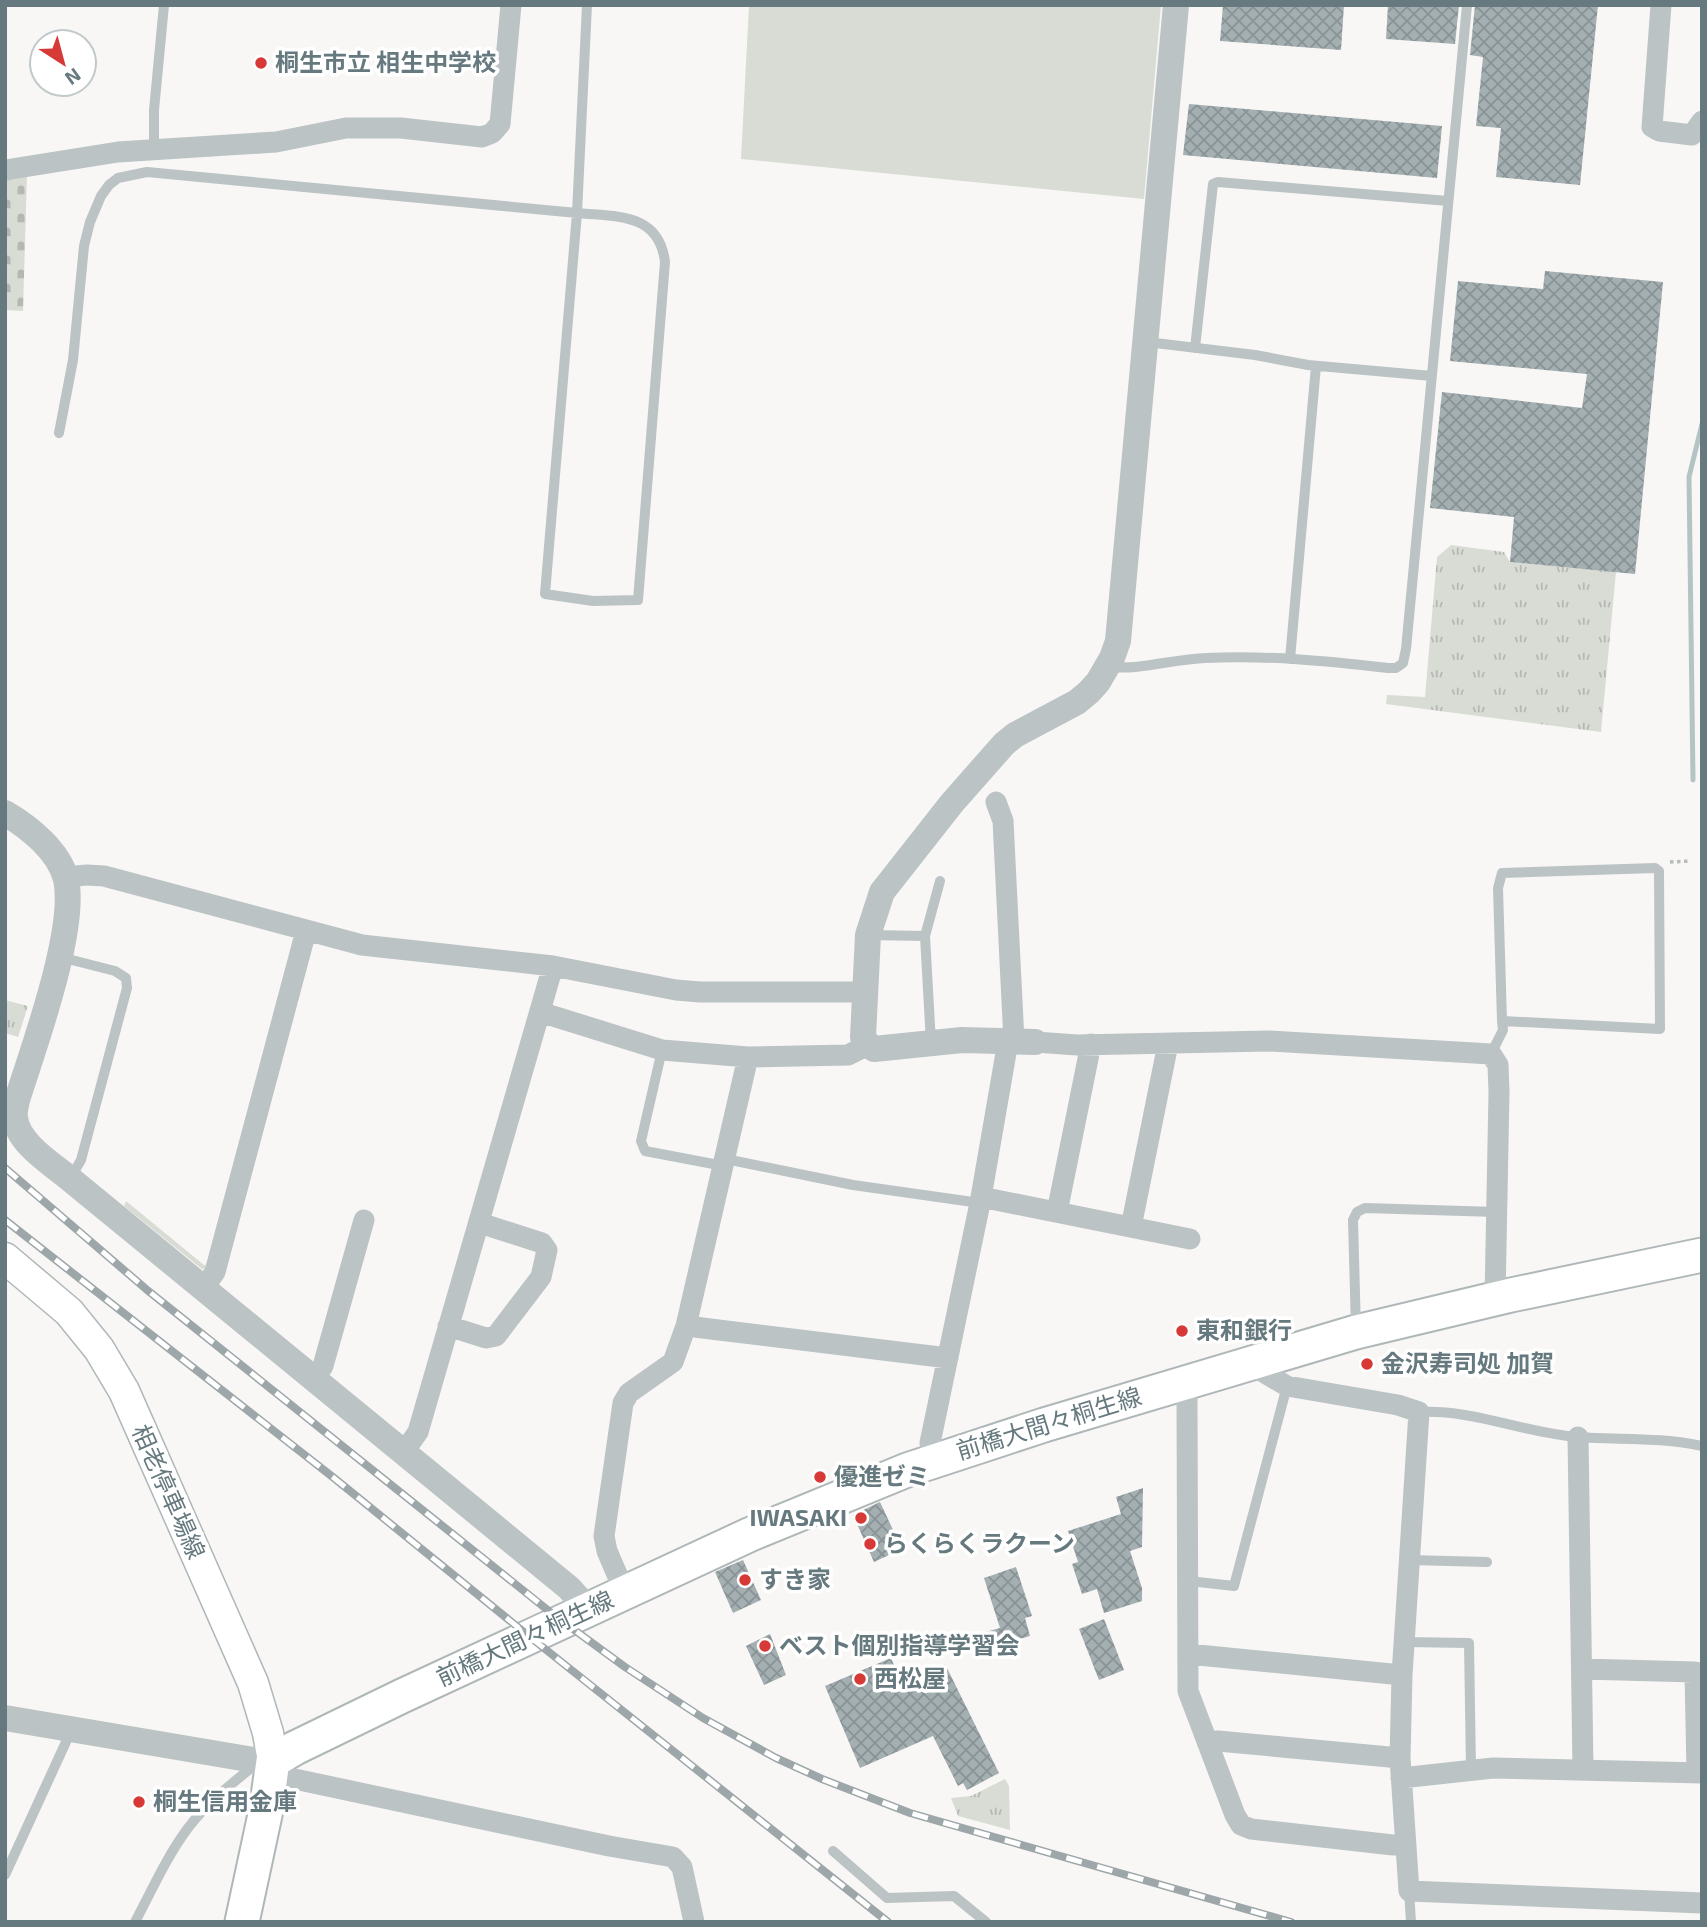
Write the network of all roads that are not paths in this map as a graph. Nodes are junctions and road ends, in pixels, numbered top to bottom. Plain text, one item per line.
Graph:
1 (164, 5) edge
2 (511, 5) edge
3 (587, 5) edge
4 (1176, 5) edge
5 (1467, 5) edge
6 (1661, 5) edge
7 (1702, 121) edge
8 (154, 150) junction
9 (5, 170) edge
10 (1448, 201) junction
11 (577, 212) junction
12 (1145, 342) junction
13 (1195, 348) junction
14 (1316, 366) junction
15 (1432, 376) junction
16 (59, 433) dead end
17 (1290, 659) junction
18 (1107, 667) junction
19 (996, 802) dead end
20 (5, 813) edge
21 (65, 877) junction
22 (940, 881) dead end
23 (306, 931) junction
24 (868, 935) junction
25 (925, 936) junction
26 (59, 957) junction
27 (553, 966) junction
28 (864, 992) junction
29 (540, 1012) junction
30 (1502, 1021) junction
31 (1018, 1041) junction
32 (930, 1043) junction
33 (1091, 1044) junction
34 (1168, 1044) junction
35 (868, 1045) junction
36 (663, 1050) junction
37 (1490, 1054) junction
38 (748, 1057) junction
39 (725, 1162) junction
40 (70, 1179) junction
41 (980, 1200) junction
42 (1057, 1212) junction
43 (1496, 1212) junction
44 (364, 1220) dead end
45 (480, 1223) junction
46 (1131, 1227) junction
47 (1190, 1239) dead end
48 (1702, 1255) edge
49 (5, 1258) edge
50 (203, 1289) junction
51 (1495, 1299) junction
52 (448, 1326) junction
53 (686, 1326) junction
54 (1356, 1332) junction
55 (948, 1358) junction
56 (1258, 1361) junction
57 (313, 1380) junction
58 (1183, 1383) junction
59 (1287, 1386) junction
60 (1419, 1412) junction
61 (1577, 1437) junction
62 (1702, 1446) edge
63 (403, 1453) junction
64 (934, 1460) junction
65 (1410, 1560) junction
66 (1487, 1562) dead end
67 (1189, 1581) junction
68 (625, 1593) junction
69 (586, 1612) junction
70 (1404, 1642) junction
71 (1188, 1654) junction
72 (1582, 1669) junction
73 (1698, 1672) edge
74 (1402, 1675) junction
75 (5, 1718) edge
76 (71, 1730) junction
77 (1207, 1742) junction
78 (267, 1761) junction
79 (1400, 1768) junction
80 (1471, 1769) junction
81 (1583, 1769) junction
82 (1699, 1773) edge
83 (1405, 1844) junction
84 (833, 1851) dead end
85 (5, 1875) edge
86 (1409, 1891) junction
87 (1702, 1903) edge
88 (135, 1922) edge
89 (242, 1922) edge
90 (694, 1922) edge
91 (986, 1922) edge
92 (1411, 1922) edge

1 - 8 lane
2 - 8 street
3 - 11 lane
4 - 12 street
5 - 10 lane
6 - 7 street
8 - 9 street
10 - 13 lane
10 - 15 lane
11 - 11 lane
11 - 16 lane
12 - 13 lane
12 - 18 street
13 - 14 lane
14 - 15 lane
14 - 17 lane
15 - 17 lane
17 - 18 lane
18 - 24 street
19 - 31 street
20 - 21 street
21 - 23 street
21 - 26 street
22 - 25 lane
23 - 27 street
23 - 50 street
24 - 25 lane
24 - 28 street
25 - 32 lane
26 - 40 street
26 - 40 lane
27 - 28 street
27 - 29 street
28 - 35 street
29 - 36 street
29 - 45 street
30 - 30 lane
30 - 37 lane
31 - 32 street
31 - 33 street
31 - 41 street
32 - 35 street
33 - 34 street
33 - 42 street
34 - 37 street
34 - 46 street
35 - 38 street
36 - 38 street
36 - 39 lane
37 - 43 street
38 - 39 street
39 - 41 lane
39 - 53 street
40 - 50 street
41 - 42 street
41 - 55 street
42 - 46 street
43 - 51 street
43 - 54 lane
44 - 57 street
45 - 52 street
45 - 52 street
46 - 47 street
48 - 51 main road, 前橋大間々桐生線
49 - 78 main road, 相老停車場線
50 - 57 street
51 - 54 main road, 前橋大間々桐生線
52 - 63 street
53 - 55 street
53 - 68 street
54 - 56 main road, 前橋大間々桐生線
55 - 64 street
56 - 58 main road, 前橋大間々桐生線
56 - 59 street
57 - 63 street
58 - 64 main road, 前橋大間々桐生線
58 - 67 street
59 - 60 street
59 - 67 lane
60 - 61 lane
60 - 65 street
61 - 62 lane
61 - 72 street
63 - 69 street
64 - 68 main road, 前橋大間々桐生線
65 - 66 lane
65 - 70 street
67 - 71 street
68 - 69 main road, 前橋大間々桐生線
69 - 78 main road, 前橋大間々桐生線
70 - 74 street
70 - 80 lane
71 - 74 street
71 - 77 street
72 - 73 street
72 - 81 street
73 - 82 street
74 - 79 street
75 - 76 street
76 - 78 street
76 - 85 lane
77 - 79 street
77 - 83 street
78 - 88 lane
78 - 89 main road
78 - 90 street
79 - 80 street
79 - 83 street
80 - 81 street
81 - 82 street
83 - 86 street
84 - 91 lane
86 - 87 street
86 - 92 lane

